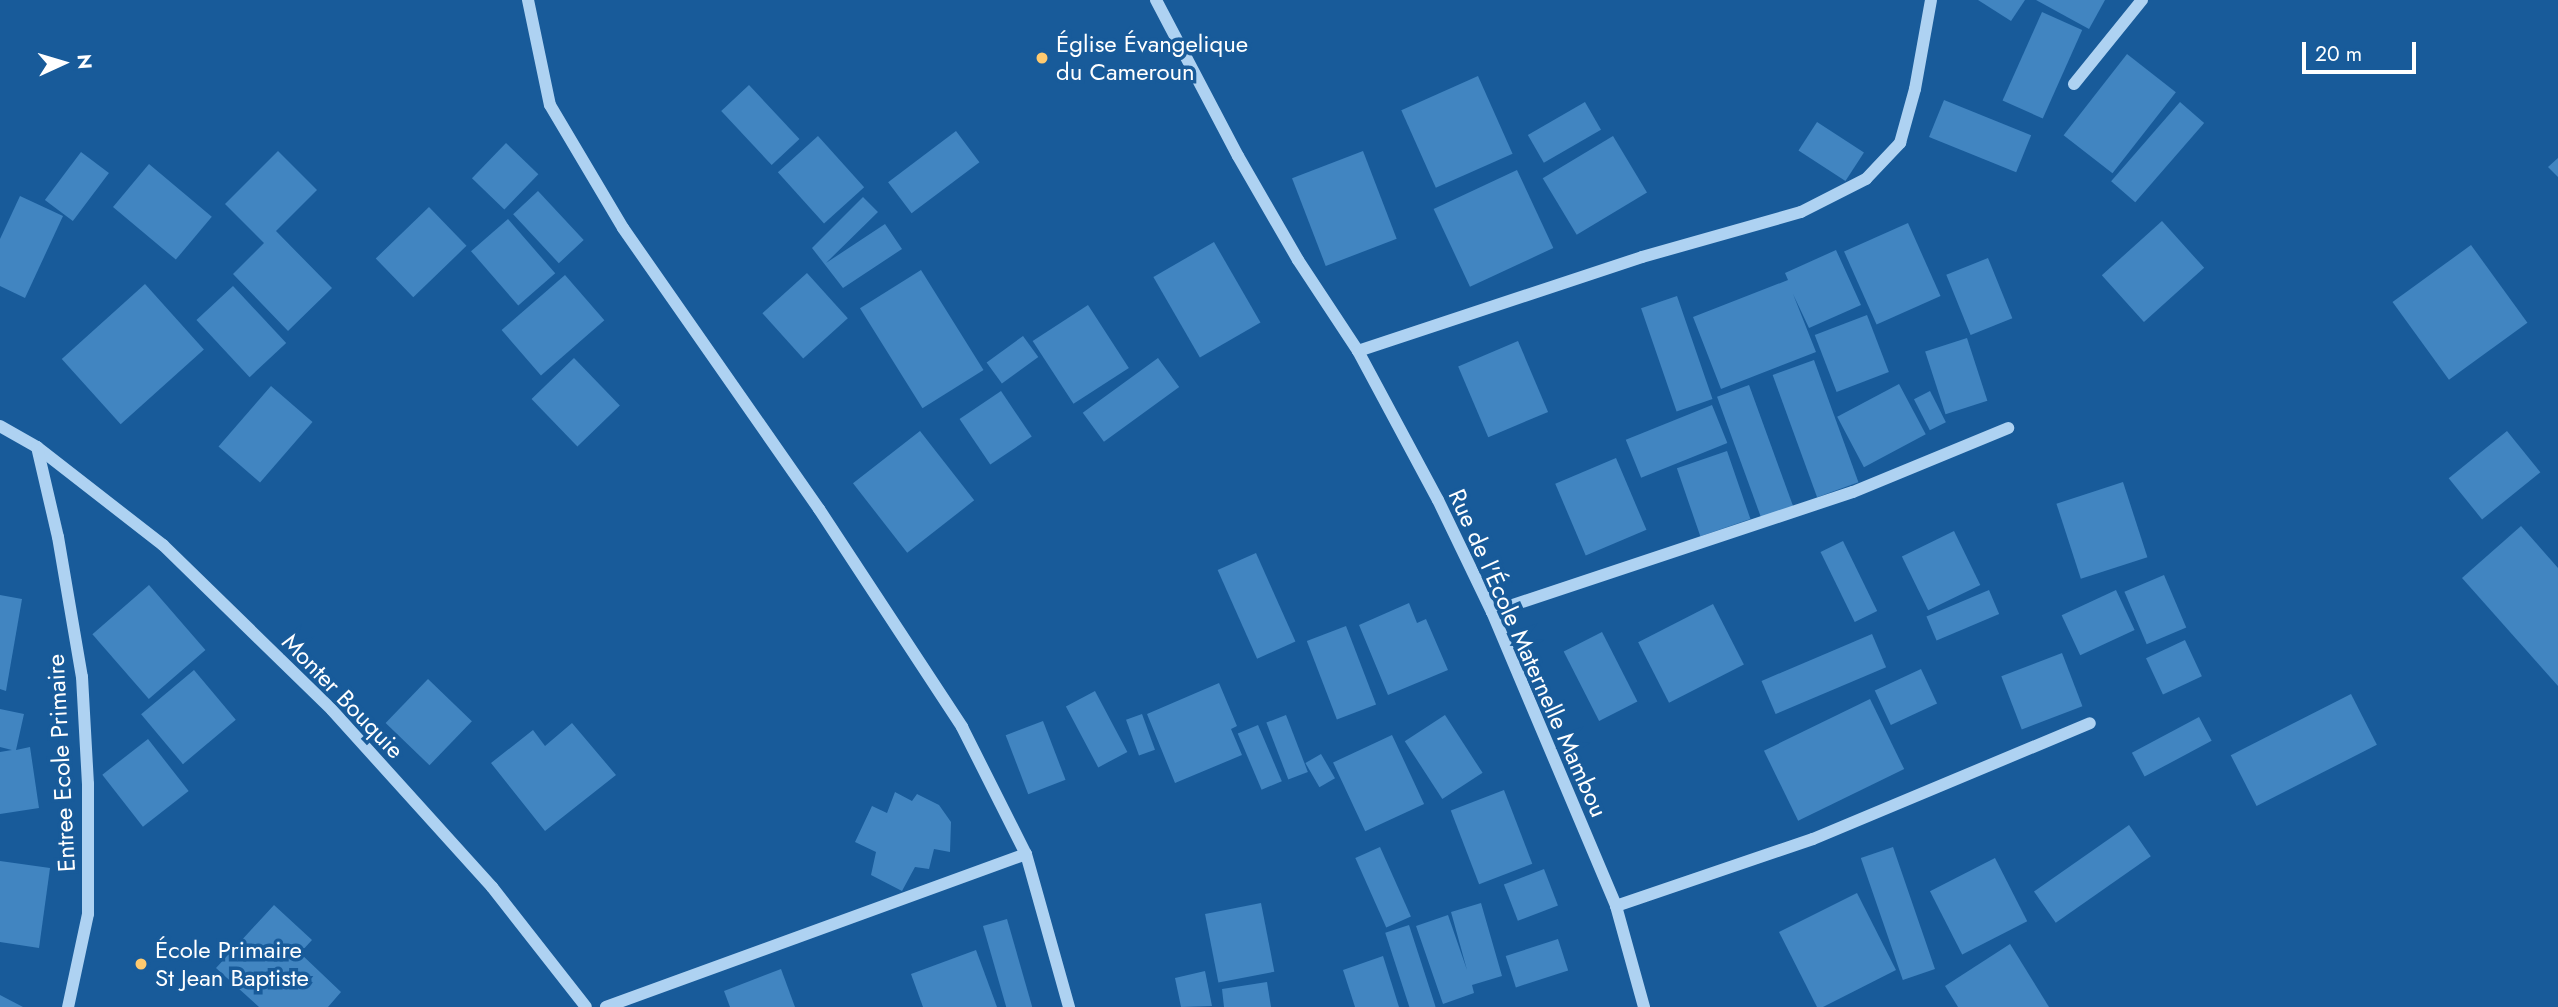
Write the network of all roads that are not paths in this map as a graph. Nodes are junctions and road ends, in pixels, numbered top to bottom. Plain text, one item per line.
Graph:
1 (528, 0) edge
2 (1156, 0) edge
3 (1931, 0) edge
4 (2142, 0) edge
5 (2074, 85) dead end
6 (1358, 351) junction
7 (0, 426) edge
8 (2008, 428) dead end
9 (37, 447) junction
10 (1493, 612) junction
11 (2090, 723) dead end
12 (1026, 854) junction
13 (1616, 906) junction
14 (68, 1007) edge
15 (586, 1007) edge
16 (606, 1007) edge
17 (1069, 1007) edge
18 (1644, 1007) edge

1 - 12 street
2 - 6 street, Rue de l'École Maternelle Mambou
3 - 6 street
4 - 5 street
6 - 10 street, Rue de l'École Maternelle Mambou
7 - 9 street, Monter Bouquie
8 - 10 street
9 - 14 street, Entree Ecole Primaire
9 - 15 street, Monter Bouquie
10 - 13 street, Rue de l'École Maternelle Mambou
11 - 13 street
12 - 16 street
12 - 17 street
13 - 18 street, Rue de l'École Maternelle Mambou

